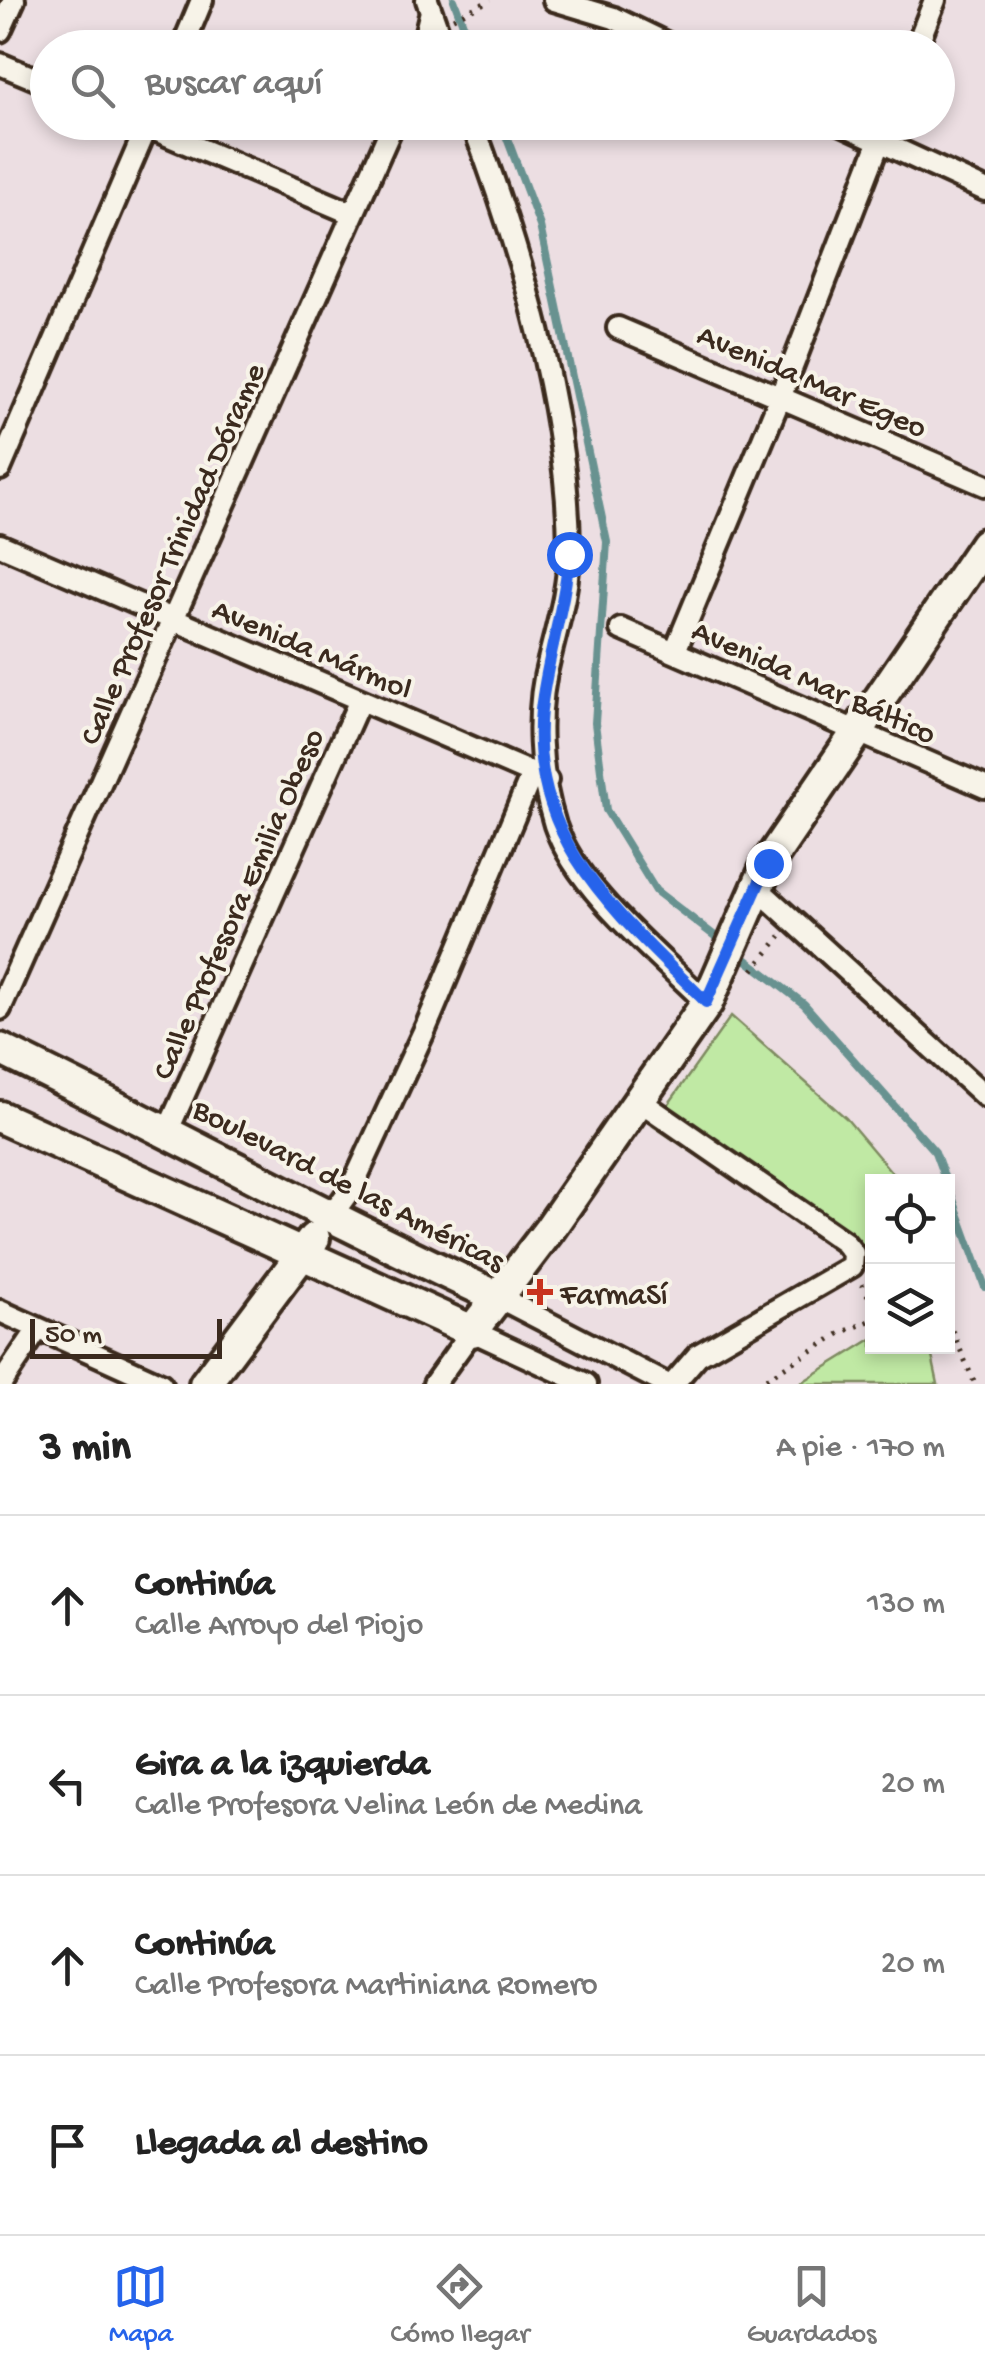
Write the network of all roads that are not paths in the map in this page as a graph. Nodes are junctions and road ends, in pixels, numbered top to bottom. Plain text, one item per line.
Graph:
1 (14, 0) edge
2 (202, 0) edge
3 (554, 0) edge
4 (935, 0) edge
5 (429, 4) edge
6 (618, 9) edge
7 (190, 30) edge
8 (425, 30) edge
9 (438, 30) edge
10 (649, 30) edge
11 (923, 30) edge
12 (0, 32) edge
13 (0, 64) edge
14 (30, 76) edge
15 (138, 140) edge
16 (182, 140) edge
17 (386, 140) edge
18 (478, 140) edge
19 (881, 140) edge
20 (898, 140) edge
21 (985, 190) edge
22 (354, 214) junction
23 (618, 328) dead end
24 (780, 398) junction
25 (0, 469) edge
26 (985, 485) edge
27 (985, 544) edge
28 (0, 545) edge
29 (173, 620) junction
30 (621, 629) dead end
31 (675, 650) junction
32 (360, 700) junction
33 (858, 732) junction
34 (540, 777) junction
35 (985, 786) edge
36 (758, 888) junction
37 (706, 1002) junction
38 (0, 1008) edge
39 (0, 1049) edge
40 (985, 1096) edge
41 (640, 1101) junction
42 (0, 1116) edge
43 (168, 1130) junction
44 (329, 1218) junction
45 (302, 1252) junction
46 (500, 1298) junction
47 (0, 1311) edge
48 (38, 1329) junction
49 (472, 1330) junction
50 (1, 1384) edge
51 (162, 1384) edge
52 (205, 1384) edge
53 (434, 1384) edge
54 (586, 1384) edge
55 (670, 1384) edge

1 - 12 street
2 - 7 street
3 - 6 street
4 - 11 street
5 - 8 street
5 - 9 street
6 - 10 street
13 - 14 street
15 - 25 street
16 - 22 street
17 - 22 street, Calle Profesor Trinidad Dórame
18 - 34 street
19 - 24 street
20 - 21 street
22 - 29 street, Calle Profesor Trinidad Dórame
23 - 24 street, Avenida Mar Egeo
24 - 26 street, Avenida Mar Egeo
24 - 31 street
27 - 33 main road
28 - 29 street, Avenida Mármol
29 - 32 street, Avenida Mármol
29 - 38 street, Calle Profesor Trinidad Dórame
30 - 31 street, Avenida Mar Báltico
31 - 33 street, Avenida Mar Báltico
32 - 34 street, Avenida Mármol
32 - 43 street, Calle Profesora Emilia Obeso
33 - 35 street, Avenida Mar Báltico
33 - 36 main road
34 - 37 street
34 - 44 street
36 - 37 main road
36 - 40 street
37 - 41 main road
39 - 43 main road, Boulevard de las Américas
41 - 46 main road
41 - 55 street
42 - 45 main road
43 - 44 main road, Boulevard de las Américas
44 - 45 main road
44 - 46 main road, Boulevard de las Américas
45 - 49 main road
45 - 52 main road
46 - 49 main road
46 - 55 street, Boulevard de las Américas
47 - 48 street
48 - 50 street
48 - 51 street
49 - 53 street
49 - 54 street

